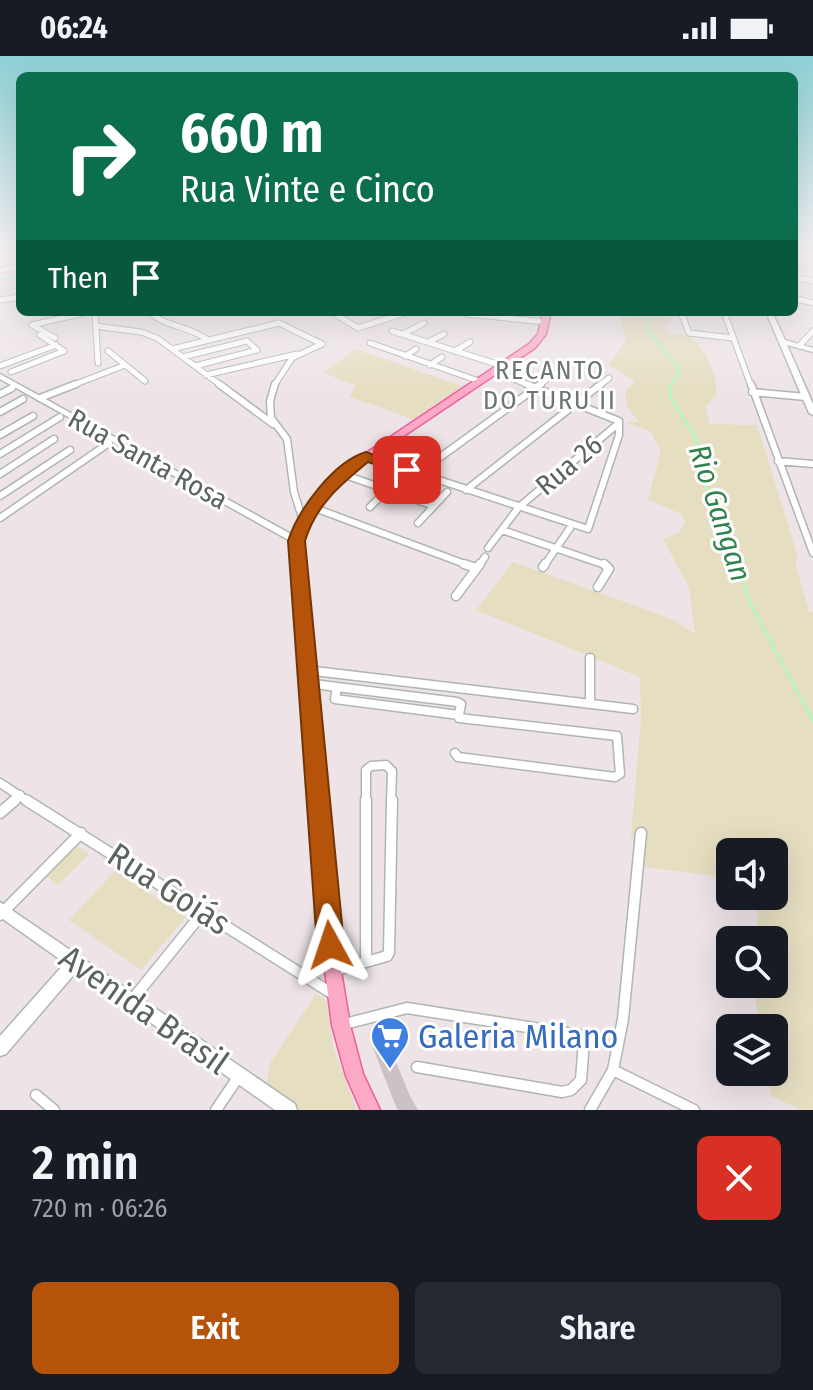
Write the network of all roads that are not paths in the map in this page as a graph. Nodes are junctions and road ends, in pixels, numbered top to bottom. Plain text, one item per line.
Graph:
1 (71, 316) edge
2 (95, 316) edge
3 (153, 316) edge
4 (338, 316) edge
5 (396, 316) edge
6 (520, 316) edge
7 (683, 316) edge
8 (725, 316) edge
9 (772, 316) edge
10 (546, 317) edge
11 (156, 319) junction
12 (424, 323) dead end
13 (95, 326) junction
14 (392, 331) dead end
15 (813, 331) edge
16 (141, 332) junction
17 (403, 334) junction
18 (444, 334) dead end
19 (40, 335) dead end
20 (733, 338) junction
21 (208, 340) junction
22 (389, 341) dead end
23 (55, 342) junction
24 (428, 342) junction
25 (470, 342) dead end
26 (783, 342) junction
27 (370, 343) dead end
28 (799, 346) junction
29 (380, 347) junction
30 (172, 349) junction
31 (416, 349) dead end
32 (813, 350) edge
33 (108, 351) dead end
34 (455, 351) junction
35 (299, 353) junction
36 (405, 356) junction
37 (183, 357) junction
38 (442, 357) dead end
39 (98, 363) dead end
40 (125, 365) junction
41 (430, 365) junction
42 (0, 366) edge
43 (195, 366) junction
44 (498, 368) junction
45 (561, 369) dead end
46 (11, 372) dead end
47 (206, 375) junction
48 (0, 376) edge
49 (609, 378) dead end
50 (145, 381) dead end
51 (479, 381) junction
52 (12, 388) dead end
53 (535, 388) junction
54 (752, 392) junction
55 (0, 394) edge
56 (806, 397) junction
57 (40, 398) junction
58 (23, 399) dead end
59 (577, 404) junction
60 (813, 410) edge
61 (0, 412) edge
62 (33, 416) dead end
63 (60, 417) dead end
64 (619, 423) junction
65 (275, 426) junction
66 (0, 435) edge
67 (54, 439) dead end
68 (109, 443) dead end
69 (70, 450) dead end
70 (0, 454) edge
71 (366, 456) junction
72 (778, 461) junction
73 (813, 464) edge
74 (407, 470) junction
75 (0, 474) edge
76 (417, 474) junction
77 (348, 476) dead end
78 (387, 490) junction
79 (466, 490) junction
80 (447, 492) dead end
81 (0, 496) edge
82 (434, 506) junction
83 (312, 507) junction
84 (370, 507) dead end
85 (519, 507) junction
86 (0, 518) edge
87 (303, 521) junction
88 (418, 523) dead end
89 (570, 528) dead end
90 (502, 530) junction
91 (297, 541) junction
92 (556, 547) junction
93 (813, 553) edge
94 (543, 567) dead end
95 (476, 568) junction
96 (598, 587) dead end
97 (456, 596) dead end
98 (590, 658) dead end
99 (307, 676) junction
100 (337, 687) junction
101 (590, 704) junction
102 (633, 709) dead end
103 (459, 718) dead end
104 (455, 753) dead end
105 (0, 783) edge
106 (20, 795) junction
107 (0, 813) edge
108 (81, 833) junction
109 (641, 833) dead end
110 (204, 911) junction
111 (1, 912) edge
112 (75, 962) junction
113 (366, 962) junction
114 (333, 971) junction
115 (337, 996) junction
116 (131, 1001) junction
117 (341, 1025) junction
118 (0, 1048) edge
119 (417, 1067) dead end
120 (613, 1070) junction
121 (239, 1076) junction
122 (36, 1095) dead end
123 (54, 1110) edge
124 (216, 1110) edge
125 (289, 1110) edge
126 (371, 1110) edge
127 (590, 1110) edge
128 (694, 1110) edge

1 - 23 street
2 - 13 street
3 - 11 street
4 - 5 street
6 - 10 street
7 - 20 street
8 - 20 street
9 - 26 street
10 - 44 main road
11 - 16 street
11 - 21 street
12 - 17 street
13 - 16 street
13 - 39 street
14 - 17 street
15 - 28 street
16 - 30 street
17 - 24 street
18 - 24 street
19 - 23 street
20 - 54 street
21 - 30 street
21 - 35 street
22 - 29 street
23 - 42 street
23 - 46 street
24 - 34 street
25 - 34 street
26 - 28 street
26 - 56 street
27 - 29 street
28 - 32 street
29 - 36 street
30 - 37 street
31 - 36 street
33 - 40 street
34 - 44 street
35 - 47 street
35 - 65 street
36 - 41 street
37 - 43 street
37 - 43 street
38 - 41 street
40 - 50 street
40 - 57 street
41 - 51 street
43 - 47 street
44 - 51 main road
44 - 53 street
45 - 53 street
47 - 65 street
48 - 57 street, Rua Santa Rosa
49 - 59 street
51 - 71 main road
52 - 55 street
53 - 59 street
53 - 76 street
54 - 56 street
54 - 72 street
56 - 60 street
57 - 91 street, Rua Santa Rosa
58 - 61 street
59 - 64 street
59 - 79 street
62 - 66 street
63 - 70 street
64 - 85 street, Rua 26
64 - 85 street
65 - 87 street
67 - 75 street
68 - 86 street
69 - 81 street
71 - 74 street
71 - 83 main road
72 - 73 street
72 - 93 street
74 - 76 street
74 - 78 street
76 - 79 street
77 - 78 street
78 - 82 street
78 - 84 street
79 - 85 street
80 - 82 street
82 - 88 street
83 - 87 main road
83 - 95 street
85 - 90 street, Rua 26
87 - 91 main road
89 - 92 street
90 - 92 street
90 - 95 street, Rua 26
91 - 99 main road
92 - 94 street
92 - 96 street
95 - 97 street, Rua 26
98 - 101 street
99 - 100 street
99 - 101 street
99 - 114 main road
100 - 100 street
101 - 102 street
103 - 104 street
105 - 106 street, Rua Goiás
106 - 107 street
106 - 108 street, Rua Goiás
108 - 110 street, Rua Goiás
108 - 111 street
109 - 120 street
110 - 115 street, Rua Goiás
110 - 116 street
111 - 112 street, Avenida Brasil
112 - 116 street, Avenida Brasil
112 - 118 street
113 - 113 street
113 - 114 street
114 - 115 main road
115 - 117 main road
116 - 121 street, Avenida Brasil
117 - 119 street
117 - 126 main road
120 - 127 street
120 - 128 street
121 - 124 street
121 - 125 street, Avenida Brasil
122 - 123 street

